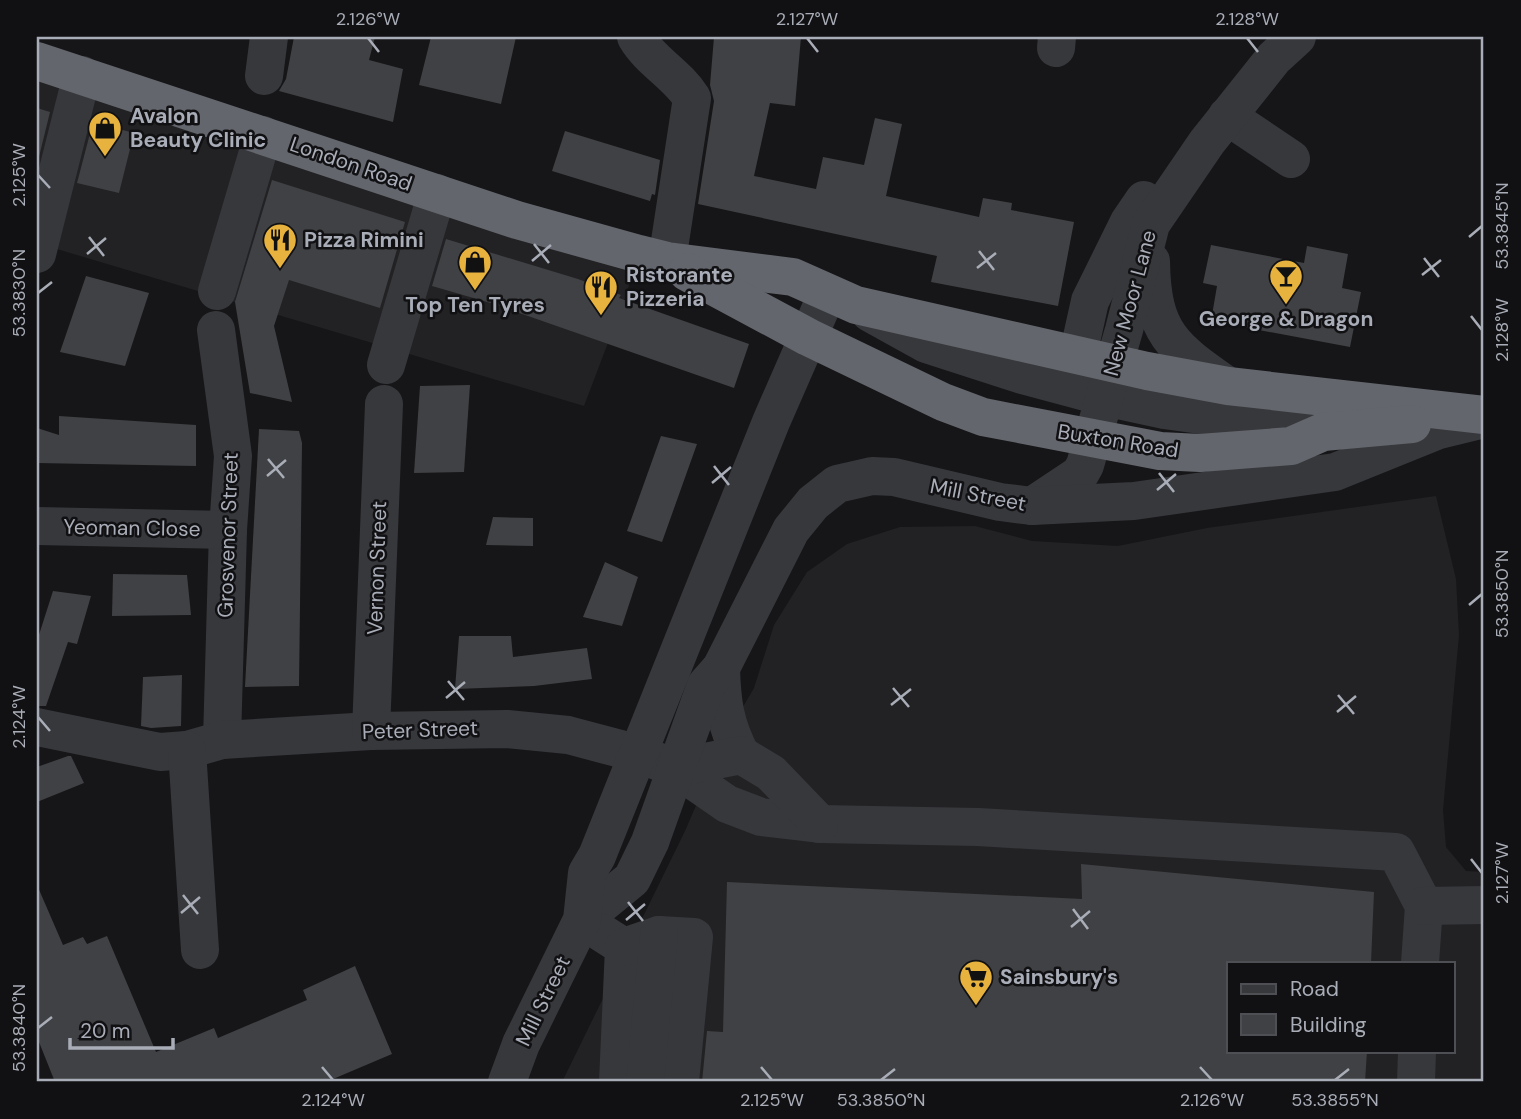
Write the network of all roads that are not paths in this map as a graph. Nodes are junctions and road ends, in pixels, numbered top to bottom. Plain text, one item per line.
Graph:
1 (269, 37) edge
2 (636, 37) edge
3 (1297, 37) edge
4 (37, 61) edge
5 (82, 75) junction
6 (264, 76) dead end
7 (1217, 129) junction
8 (263, 135) junction
9 (1291, 159) dead end
10 (438, 194) junction
11 (1150, 224) junction
12 (37, 254) edge
13 (667, 261) junction
14 (217, 291) dead end
15 (841, 299) junction
16 (216, 330) dead end
17 (808, 337) junction
18 (386, 365) dead end
19 (1099, 372) junction
20 (1228, 386) junction
21 (384, 404) dead end
22 (1484, 417) edge
23 (1323, 432) junction
24 (1093, 439) junction
25 (1032, 506) junction
26 (37, 526) edge
27 (228, 530) junction
28 (721, 668) junction
29 (37, 727) edge
30 (371, 731) junction
31 (190, 747) junction
32 (636, 753) junction
33 (741, 755) junction
34 (675, 768) junction
35 (820, 824) junction
36 (1484, 905) edge
37 (1424, 906) junction
38 (582, 920) junction
39 (641, 941) junction
40 (200, 950) dead end
41 (1420, 962) edge
42 (1417, 1052) edge
43 (507, 1082) edge
44 (618, 1082) edge
45 (645, 1082) edge
46 (680, 1082) edge
47 (1416, 1082) edge

1 - 6 street
2 - 13 street
3 - 7 street, New Moor Lane
4 - 5 highway, London Road
5 - 8 highway, London Road
5 - 12 street
7 - 9 street
7 - 11 street, New Moor Lane
7 - 19 street, New Moor Lane
8 - 10 highway, London Road
8 - 14 street
10 - 13 highway, London Road
10 - 18 street
11 - 19 street, New Moor Lane
11 - 20 street
13 - 15 highway, London Road
13 - 17 highway, London Road
15 - 17 street, Mill Street
15 - 19 highway
16 - 27 street, Grosvenor Street
17 - 24 highway, Buxton Road
17 - 32 street, Mill Street
19 - 20 highway
19 - 23 street
19 - 24 street, New Moor Lane
20 - 22 highway
21 - 30 street, Vernon Street
22 - 23 highway, Buxton Road
22 - 25 street, Mill Street
23 - 24 highway, Buxton Road
24 - 25 street, New Moor Lane
25 - 28 street, Mill Street
26 - 27 street, Yeoman Close
27 - 31 street, Grosvenor Street
28 - 33 street
28 - 34 street, Mill Street
29 - 31 street, Peter Street
30 - 31 street, Peter Street
30 - 32 street, Peter Street
31 - 40 street, Grosvenor Street
32 - 34 street, Peter Street
32 - 38 street, Mill Street
33 - 34 street
33 - 35 street
34 - 35 street, Peter Street
34 - 38 street, Mill Street
35 - 37 street
36 - 37 street
37 - 41 street
38 - 39 street
38 - 43 street, Mill Street
39 - 44 street
39 - 45 street
39 - 46 street
42 - 47 street

